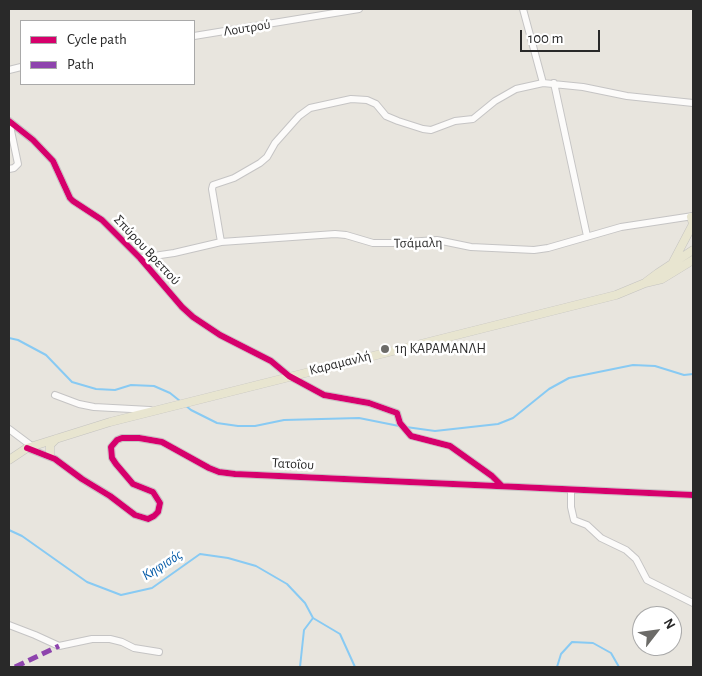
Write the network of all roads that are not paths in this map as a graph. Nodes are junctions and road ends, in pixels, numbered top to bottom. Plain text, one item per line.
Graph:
1 (359, 9) edge
2 (523, 9) edge
3 (195, 36) edge
4 (543, 82) junction
5 (554, 83) junction
6 (693, 103) edge
7 (9, 121) edge
8 (9, 169) edge
9 (693, 219) edge
10 (587, 236) junction
11 (221, 242) junction
12 (693, 250) edge
13 (140, 258) junction
14 (693, 260) edge
15 (672, 264) junction
16 (645, 284) junction
17 (289, 376) junction
18 (55, 395) dead end
19 (154, 410) junction
20 (9, 429) edge
21 (57, 438) junction
22 (32, 447) junction
23 (50, 454) junction
24 (9, 460) edge
25 (58, 462) junction
26 (502, 486) junction
27 (571, 490) junction
28 (693, 495) edge
29 (693, 602) edge
30 (9, 625) edge
31 (159, 652) dead end

1 - 3 street, Λουτρού
2 - 4 street
4 - 5 street
4 - 11 street
5 - 6 street
5 - 10 street
7 - 8 street
7 - 13 street, Σπύρου Βρεττού
9 - 10 street, Τσάμαλη
9 - 15 main road
10 - 11 street, Τσάμαλη
11 - 13 street, Τσάμαλη
12 - 15 main road, Καραμανλή
13 - 17 street, Σπύρου Βρεττού
14 - 16 main road, Καραμανλή
15 - 16 main road, Καραμανλή
16 - 17 main road, Καραμανλή
17 - 19 main road, Καραμανλή
17 - 26 street, Σπύρου Βρεττού
18 - 19 street
19 - 21 main road, Καραμανλή
20 - 22 street
21 - 22 main road, Καραμανλή
21 - 23 main road
22 - 23 street, Τατοΐου
22 - 24 main road
22 - 25 street, Τατοΐου
23 - 25 street, Τατοΐου
25 - 26 street, Τατοΐου
26 - 27 street, Τατοΐου
27 - 28 street, Τατοΐου
27 - 29 street
30 - 31 street

